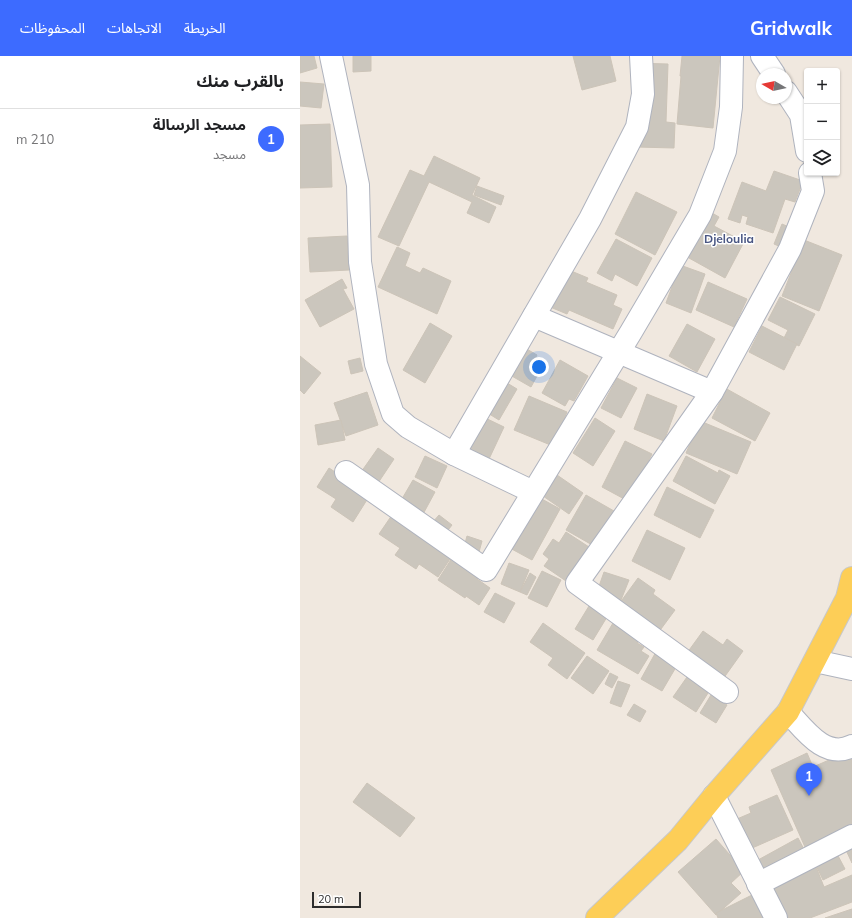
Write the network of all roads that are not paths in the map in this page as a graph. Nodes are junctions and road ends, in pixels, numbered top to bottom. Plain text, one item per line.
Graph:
1 (332, 56) edge
2 (641, 56) edge
3 (732, 56) edge
4 (762, 56) edge
5 (770, 68) edge
6 (792, 102) edge
7 (805, 140) edge
8 (810, 176) edge
9 (534, 316) junction
10 (619, 352) junction
11 (712, 392) junction
12 (454, 454) junction
13 (346, 472) dead end
14 (533, 492) junction
15 (852, 578) edge
16 (815, 661) junction
17 (852, 669) edge
18 (727, 692) dead end
19 (788, 712) junction
20 (852, 746) edge
21 (714, 796) junction
22 (852, 836) edge
23 (758, 884) junction
24 (597, 918) edge
25 (776, 918) edge

1 - 12 street
2 - 9 street
3 - 10 street
4 - 5 street
6 - 7 street
8 - 11 street
9 - 10 street
9 - 12 street
10 - 11 street
10 - 14 street
11 - 18 street
12 - 14 street
13 - 14 street
15 - 16 main road
16 - 17 street
16 - 19 main road
19 - 20 street
19 - 21 main road
21 - 23 street
21 - 24 main road
22 - 23 street
23 - 25 street

